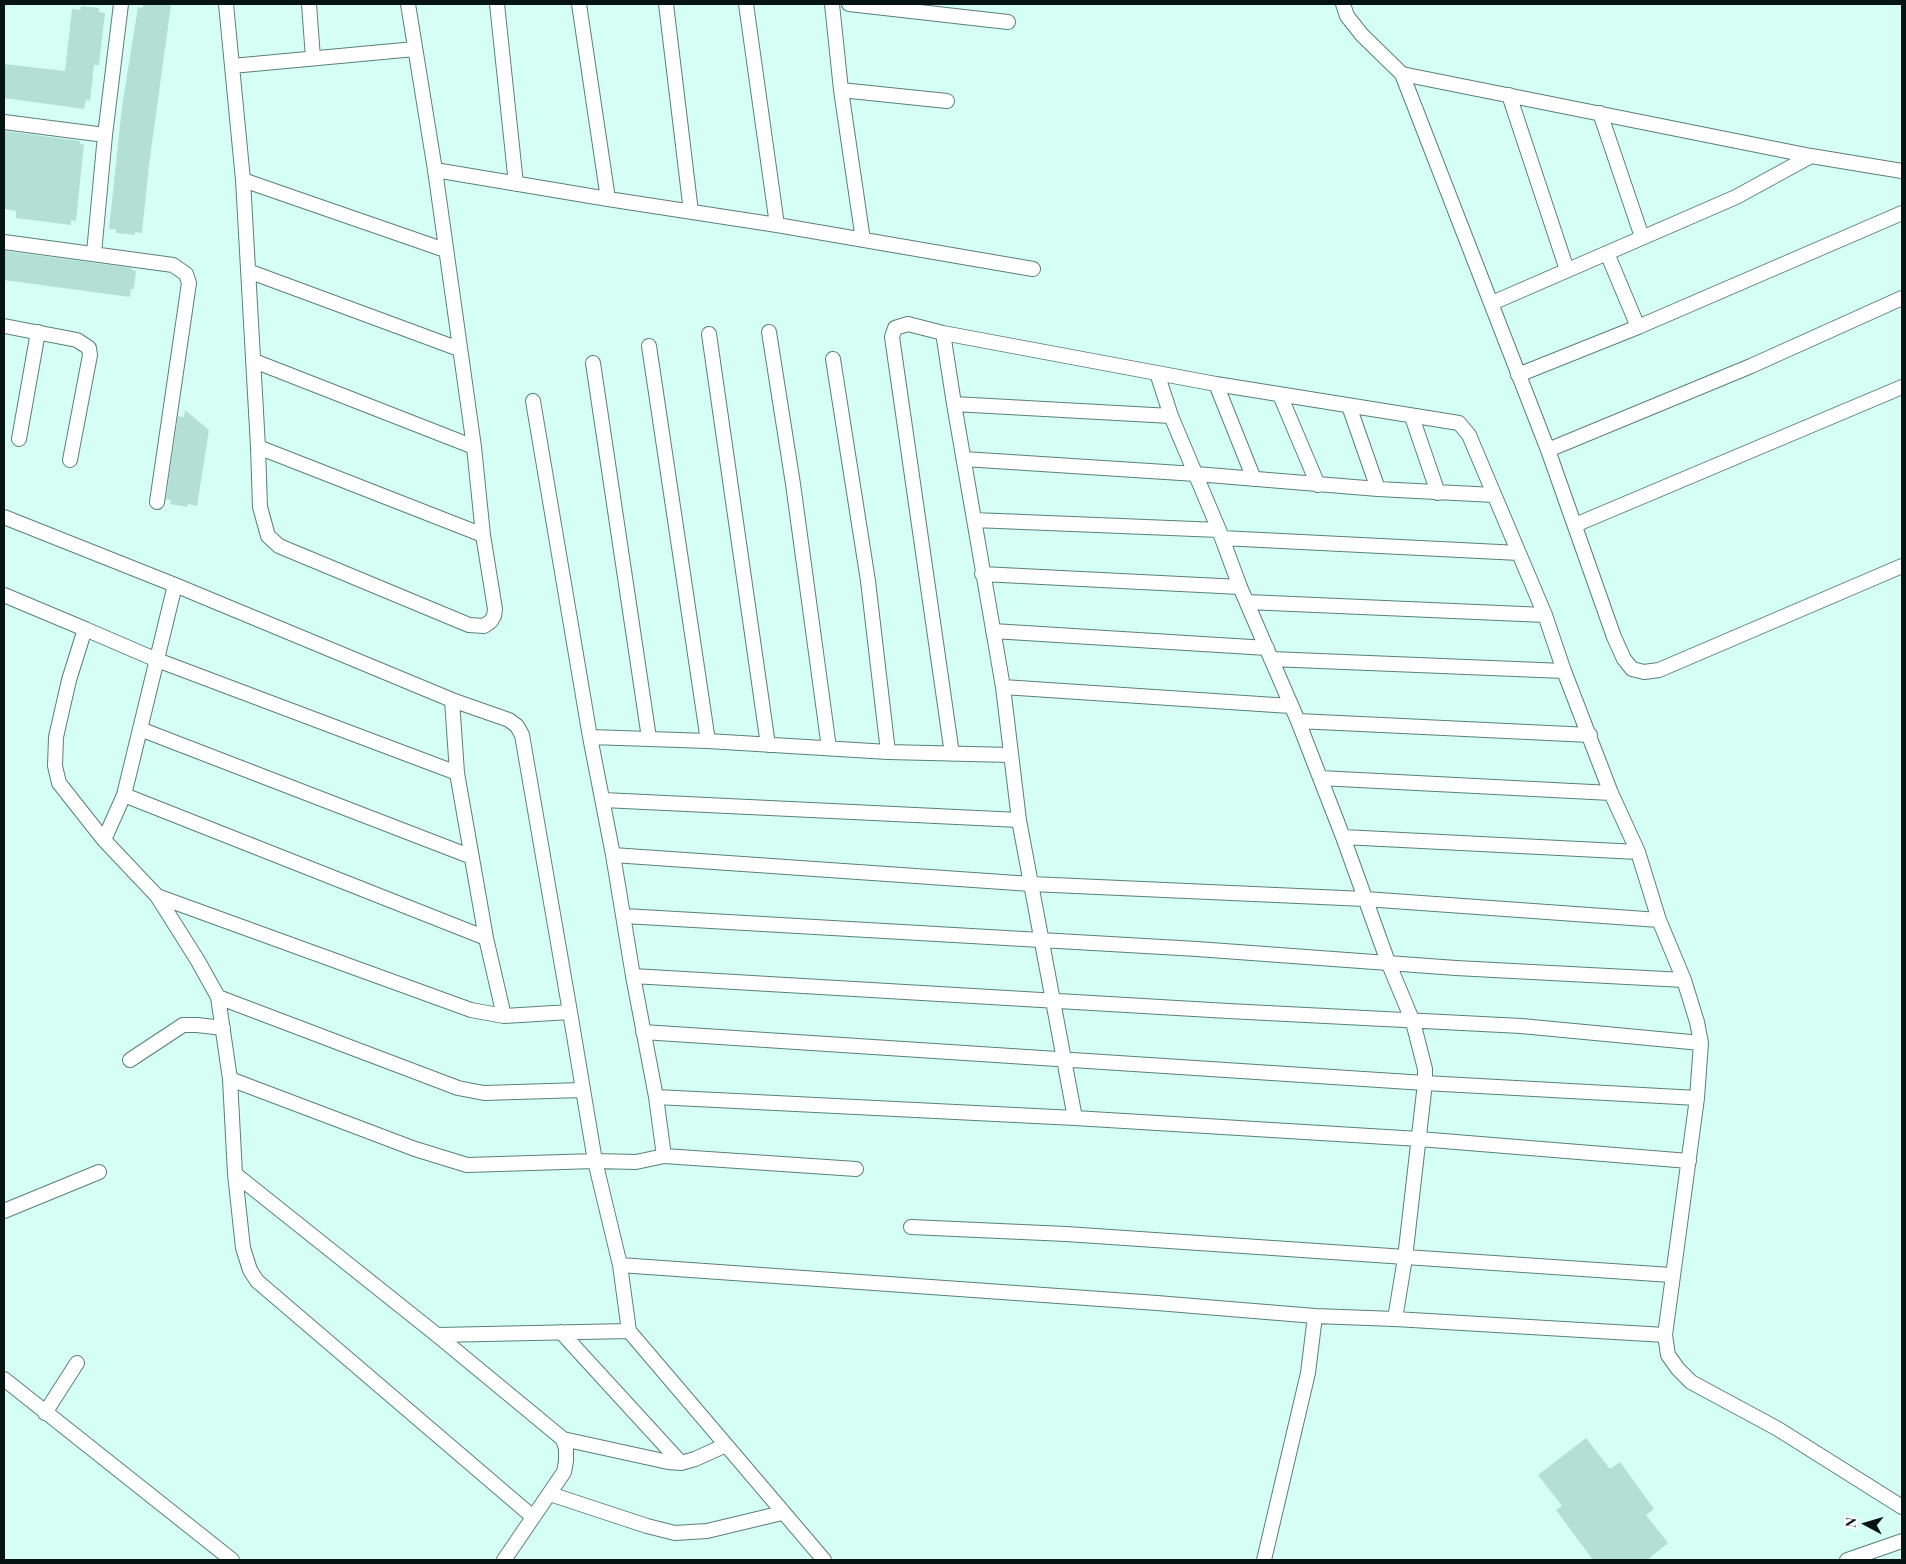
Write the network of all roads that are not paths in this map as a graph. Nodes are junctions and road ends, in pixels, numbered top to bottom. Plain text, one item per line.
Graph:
1 (121, 4) edge
2 (226, 4) edge
3 (309, 4) edge
4 (408, 4) edge
5 (497, 4) edge
6 (579, 4) edge
7 (666, 4) edge
8 (746, 4) edge
9 (832, 4) edge
10 (849, 4) edge
11 (1343, 4) edge
12 (1008, 22) dead end
13 (415, 49) junction
14 (313, 58) junction
15 (232, 66) junction
16 (1402, 74) junction
17 (841, 90) junction
18 (1509, 95) junction
19 (947, 101) dead end
20 (1600, 113) junction
21 (4, 122) edge
22 (105, 135) junction
23 (1811, 156) junction
24 (435, 170) junction
25 (1902, 172) edge
26 (243, 180) junction
27 (516, 184) junction
28 (608, 199) junction
29 (691, 212) junction
30 (1902, 213) edge
31 (778, 225) junction
32 (1642, 236) junction
33 (863, 240) junction
34 (4, 242) edge
35 (445, 250) junction
36 (94, 253) junction
37 (1607, 253) junction
38 (1033, 269) dead end
39 (1567, 270) junction
40 (248, 271) junction
41 (1902, 298) edge
42 (1492, 302) junction
43 (4, 326) edge
44 (1638, 328) junction
45 (38, 332) junction
46 (770, 332) dead end
47 (943, 333) junction
48 (709, 334) dead end
49 (649, 346) dead end
50 (459, 349) junction
51 (833, 359) dead end
52 (254, 361) junction
53 (593, 363) dead end
54 (1157, 373) junction
55 (1518, 375) junction
56 (1216, 384) junction
57 (1902, 387) edge
58 (1280, 395) junction
59 (533, 401) dead end
60 (954, 404) junction
61 (1349, 406) junction
62 (1171, 416) junction
63 (1412, 417) junction
64 (19, 439) dead end
65 (258, 447) junction
66 (474, 447) junction
67 (1548, 450) junction
68 (964, 459) junction
69 (70, 460) dead end
70 (1196, 474) junction
71 (1254, 479) junction
72 (1318, 485) junction
73 (1378, 489) junction
74 (1438, 493) junction
75 (1494, 495) junction
76 (157, 502) dead end
77 (4, 517) edge
78 (974, 520) junction
79 (1575, 525) junction
80 (1220, 534) junction
81 (483, 535) junction
82 (1519, 553) junction
83 (1902, 566) edge
84 (982, 574) junction
85 (175, 585) junction
86 (1240, 588) junction
87 (4, 595) edge
88 (1247, 602) junction
89 (1545, 615) junction
90 (85, 629) junction
91 (993, 631) junction
92 (1269, 653) junction
93 (157, 660) junction
94 (1564, 671) junction
95 (1003, 686) junction
96 (452, 700) junction
97 (1290, 706) junction
98 (1298, 721) junction
99 (140, 729) junction
100 (1590, 734) junction
101 (590, 737) junction
102 (649, 738) junction
103 (708, 741) junction
104 (768, 745) junction
105 (829, 748) junction
106 (888, 752) junction
107 (952, 754) junction
108 (1010, 755) junction
109 (457, 773) junction
110 (1320, 778) junction
111 (1611, 793) junction
112 (124, 795) junction
113 (603, 800) junction
114 (1019, 820) junction
115 (1343, 837) junction
116 (104, 840) junction
117 (1638, 852) junction
118 (613, 855) junction
119 (472, 857) junction
120 (1031, 884) junction
121 (157, 896) junction
122 (1365, 900) junction
123 (624, 916) junction
124 (1660, 920) junction
125 (486, 938) junction
126 (1040, 940) junction
127 (1388, 962) junction
128 (633, 976) junction
129 (1684, 980) junction
130 (218, 997) junction
131 (1052, 1000) junction
132 (570, 1012) junction
133 (504, 1016) junction
134 (1413, 1022) junction
135 (223, 1028) junction
136 (643, 1032) junction
137 (1701, 1042) junction
138 (130, 1060) dead end
139 (1065, 1060) junction
140 (230, 1079) junction
141 (1425, 1083) junction
142 (582, 1090) junction
143 (656, 1097) junction
144 (1697, 1098) junction
145 (1075, 1118) junction
146 (1420, 1139) junction
147 (664, 1156) junction
148 (595, 1161) junction
149 (1689, 1161) junction
150 (856, 1169) dead end
151 (99, 1172) dead end
152 (235, 1174) junction
153 (4, 1211) edge
154 (911, 1227) dead end
155 (1405, 1258) junction
156 (620, 1265) junction
157 (1672, 1275) junction
158 (1315, 1316) junction
159 (1395, 1319) junction
160 (629, 1331) junction
161 (561, 1332) junction
162 (437, 1335) junction
163 (1665, 1335) junction
164 (77, 1363) dead end
165 (4, 1379) edge
166 (46, 1413) junction
167 (563, 1439) junction
168 (726, 1445) junction
169 (681, 1463) junction
170 (550, 1494) junction
171 (1902, 1507) edge
172 (782, 1513) junction
173 (533, 1517) junction
174 (1902, 1541) edge
175 (232, 1560) edge
176 (504, 1560) edge
177 (824, 1560) edge
178 (1264, 1560) edge
179 (1847, 1560) edge

1 - 22 street
2 - 15 street
3 - 14 street
4 - 13 street
5 - 27 street
6 - 28 street
7 - 29 street
8 - 31 street
9 - 17 street
10 - 12 street
11 - 16 street
13 - 14 street
13 - 24 street
14 - 15 street
15 - 26 street
16 - 18 street
16 - 42 street
17 - 19 street
17 - 33 street
18 - 20 street
18 - 39 street
20 - 23 street
20 - 32 street
21 - 22 street
22 - 36 street
23 - 25 street
23 - 32 street
24 - 27 street
24 - 35 street
26 - 35 street
26 - 40 street
27 - 28 street
28 - 29 street
29 - 31 street
30 - 44 street
31 - 33 street
32 - 37 street
33 - 38 street
34 - 36 street
35 - 50 street
36 - 76 street
37 - 39 street
37 - 44 street
39 - 42 street
40 - 50 street
40 - 52 street
41 - 67 street
42 - 55 street
43 - 45 street
44 - 55 street
45 - 64 street
45 - 69 street
46 - 105 street
47 - 54 street
47 - 60 street
47 - 107 street
48 - 104 street
49 - 103 street
50 - 66 street
51 - 106 street
52 - 65 street
52 - 66 street
53 - 102 street
54 - 56 street
54 - 62 street
55 - 67 street
56 - 58 street
56 - 71 street
57 - 79 street
58 - 61 street
58 - 72 street
59 - 101 street
60 - 62 street
60 - 68 street
61 - 63 street
61 - 73 street
62 - 70 street
63 - 74 street
63 - 75 street
65 - 81 street
65 - 81 street
66 - 81 street
67 - 79 street
68 - 70 street
68 - 78 street
70 - 71 street
70 - 80 street
71 - 72 street
72 - 73 street
73 - 74 street
74 - 75 street
75 - 82 street
77 - 85 street
78 - 80 street
78 - 84 street
79 - 83 street
80 - 82 street
80 - 86 street
82 - 89 street
84 - 86 street
84 - 91 street
85 - 93 street
85 - 96 street
86 - 88 street
87 - 90 street
88 - 89 street
88 - 92 street
89 - 94 street
90 - 93 street
90 - 116 street
91 - 92 street
91 - 95 street
92 - 94 street
92 - 97 street
93 - 99 street
93 - 109 street
94 - 100 street
95 - 97 street
95 - 108 street
96 - 109 street
96 - 132 street
97 - 98 street
98 - 100 street
98 - 110 street
99 - 112 street
99 - 119 street
100 - 111 street
101 - 102 street
101 - 113 street
102 - 103 street
103 - 104 street
104 - 105 street
105 - 106 street
106 - 107 street
107 - 108 street
108 - 114 street
109 - 119 street
110 - 111 street
110 - 115 street
111 - 117 street
112 - 116 street
112 - 125 street
113 - 114 street
113 - 118 street
114 - 120 street
115 - 117 street
115 - 122 street
116 - 121 street
117 - 124 street
118 - 120 street
118 - 123 street
119 - 125 street
120 - 122 street
120 - 126 street
121 - 130 street
121 - 133 street
122 - 124 street
122 - 127 street
123 - 126 street
123 - 128 street
124 - 129 street
125 - 133 street
126 - 127 street
126 - 131 street
127 - 129 street
127 - 134 street
128 - 131 street
128 - 136 street
129 - 137 street
130 - 135 street
130 - 142 street
131 - 134 street
131 - 139 street
132 - 133 street
132 - 142 street
134 - 137 street
134 - 141 street
135 - 138 street
135 - 140 street
136 - 139 street
136 - 143 street
137 - 144 street
139 - 141 street
139 - 145 street
140 - 148 street
140 - 152 street
141 - 144 street
141 - 146 street
142 - 148 street
143 - 145 street
143 - 147 street
144 - 149 street
145 - 146 street
146 - 149 street
146 - 155 street
147 - 148 street
147 - 150 street
148 - 156 street
149 - 157 street
151 - 153 street
152 - 162 street
152 - 173 street
154 - 155 street
155 - 157 street
155 - 159 street
156 - 158 street
156 - 160 street
157 - 163 street
158 - 159 street
158 - 178 street
159 - 163 street
160 - 161 street
160 - 168 street
161 - 162 street
161 - 169 street
162 - 167 street
163 - 171 street
164 - 166 street
165 - 166 street
166 - 175 street
167 - 169 street
167 - 170 street
168 - 169 street
168 - 172 street
170 - 172 street
170 - 173 street
172 - 177 street
173 - 176 street
174 - 179 street

